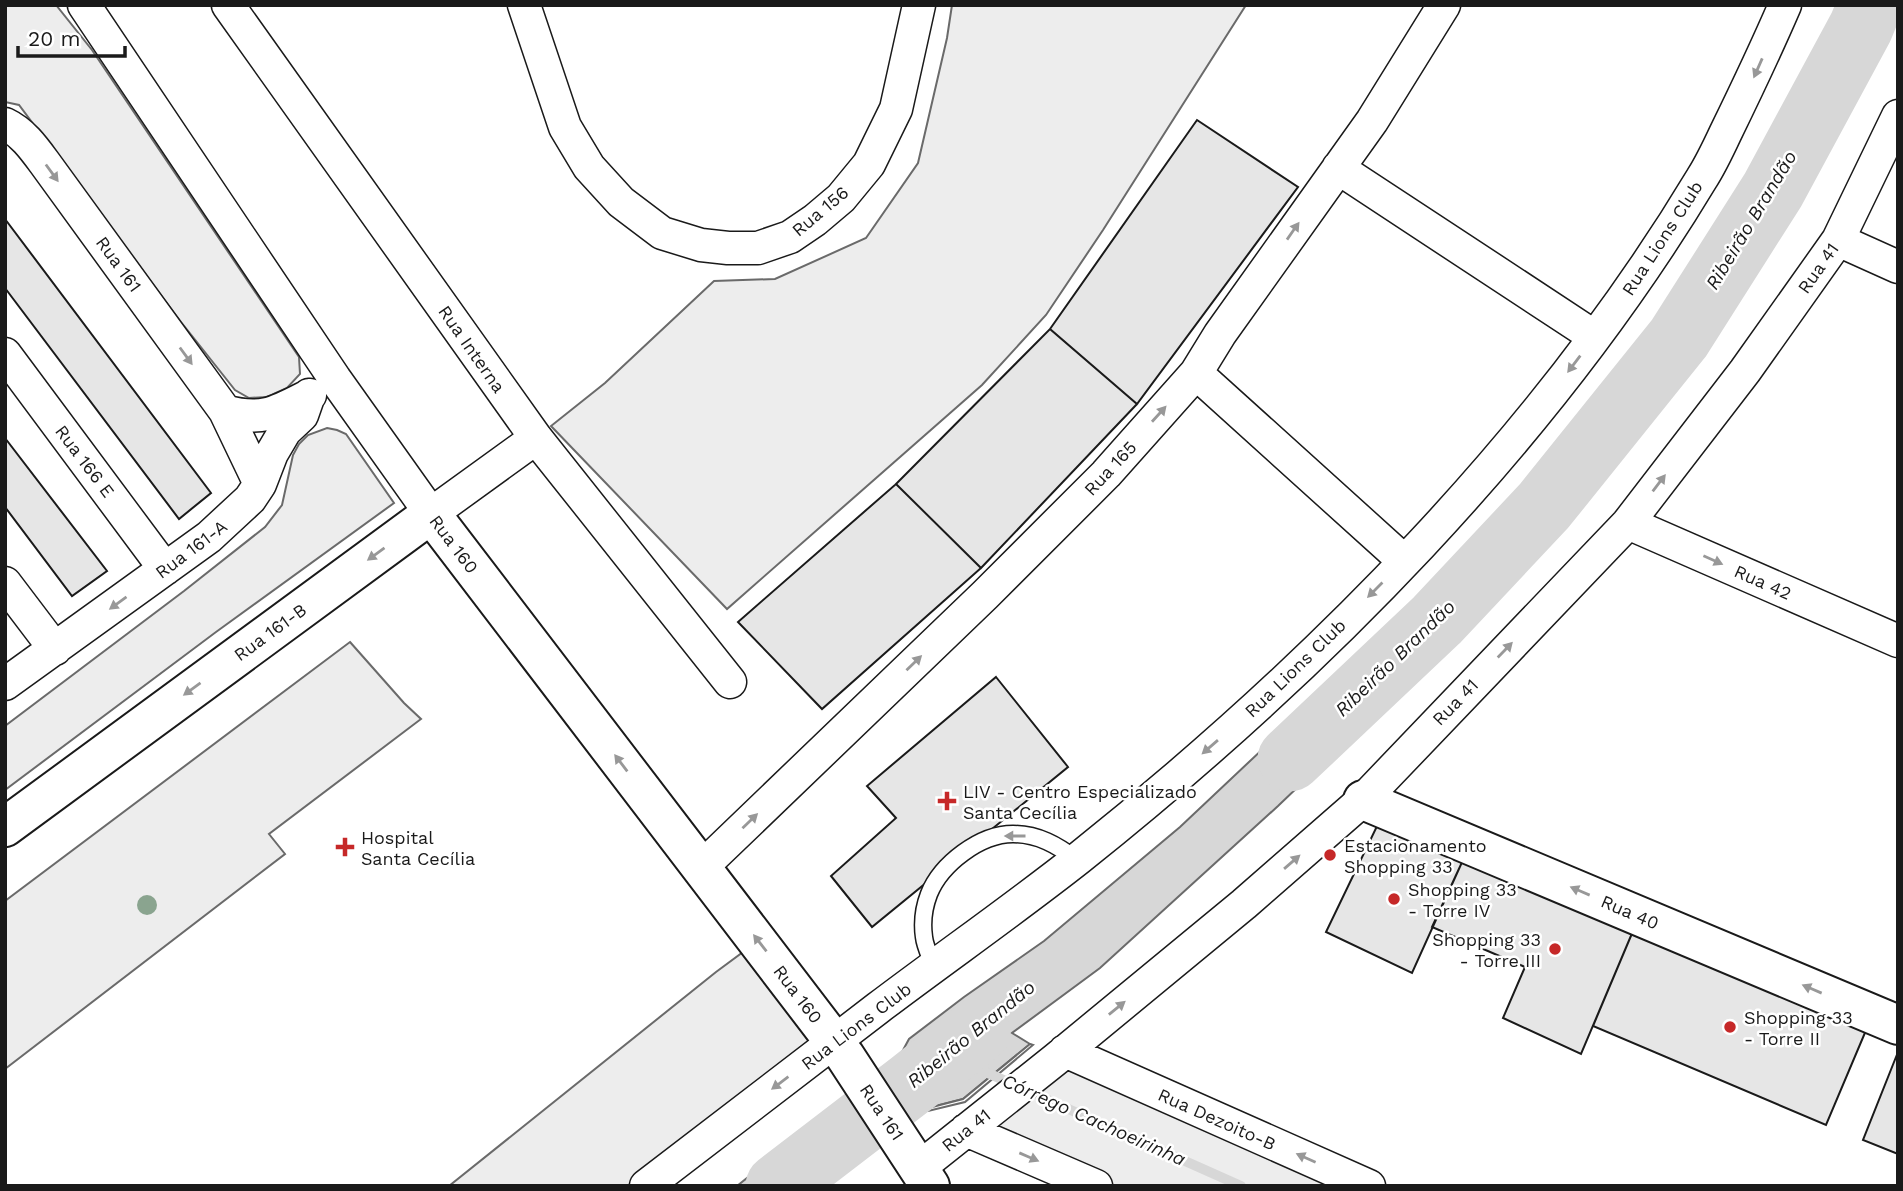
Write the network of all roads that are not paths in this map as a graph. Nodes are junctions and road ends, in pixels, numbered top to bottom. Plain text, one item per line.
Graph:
1 (228, 5) edge
2 (524, 5) edge
3 (919, 5) edge
4 (1444, 5) edge
5 (1786, 5) edge
6 (86, 7) edge
7 (1898, 116) edge
8 (5, 124) edge
9 (1338, 168) junction
10 (1838, 240) junction
11 (1898, 267) edge
12 (1595, 337) junction
13 (5, 354) edge
14 (1196, 373) junction
15 (335, 379) junction
16 (309, 395) junction
17 (225, 411) junction
18 (536, 438) junction
19 (260, 484) junction
20 (430, 514) junction
21 (1628, 523) junction
22 (1404, 561) junction
23 (165, 569) junction
24 (5, 583) edge
25 (1898, 640) edge
26 (55, 649) junction
27 (730, 682) dead end
28 (5, 684) edge
29 (1363, 800) junction
30 (5, 827) edge
31 (1077, 860) junction
32 (701, 868) junction
33 (934, 967) junction
34 (1898, 1025) edge
35 (840, 1049) junction
36 (1060, 1055) junction
37 (966, 1129) junction
38 (917, 1172) edge
39 (646, 1186) edge
40 (1096, 1186) edge
41 (1369, 1186) edge

1 - 18 street, Rua Interna
2 - 3 street, Rua 156
4 - 9 street, Rua 165
5 -> 12 street, Rua Lions Club
6 - 15 street, Rua 160
7 - 10 street, Rua 41
8 -> 17 street, Rua 161
9 - 12 street
14 -> 9 street, Rua 165
10 - 11 street
21 -> 10 street, Rua 41
12 -> 22 street, Rua Lions Club
13 - 23 street, Rua 166 E
14 - 22 street
32 -> 14 street, Rua 165
15 - 16 street, Rua 161-A
15 - 20 street, Rua 160
16 - 17 street
16 - 19 street, Rua 161-A
17 - 19 street, Rua 161
18 - 20 street, Rua 161-B
18 - 27 street, Rua Interna
19 - 23 street, Rua 161-A
20 -> 30 street, Rua 161-B
32 -> 20 street, Rua 160
21 -> 25 street, Rua 42
29 -> 21 street, Rua 41
22 -> 31 street, Rua Lions Club
23 -> 26 street, Rua 161-A
24 - 26 street
26 - 28 street, Rua 161-A
34 -> 29 street, Rua 40
36 -> 29 street, Rua 41
31 - 33 street, Rua Lions Club
31 -> 33 lane
35 -> 32 street, Rua 160
33 - 35 street, Rua Lions Club
35 - 38 street, Rua 161
35 -> 39 street, Rua Lions Club
36 - 37 street, Rua 41
41 -> 36 street, Rua Dezoito-B
37 - 38 street, Rua 41
37 -> 40 street

